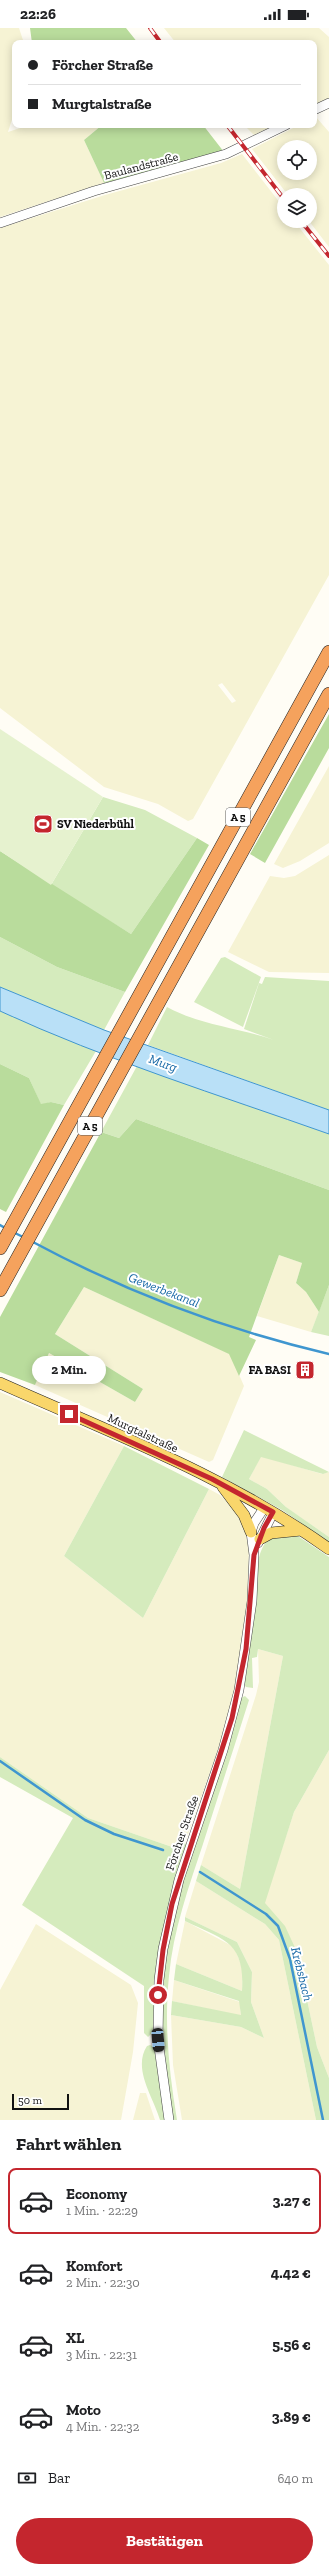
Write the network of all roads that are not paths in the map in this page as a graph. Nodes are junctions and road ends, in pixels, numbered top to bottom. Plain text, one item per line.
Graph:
1 (329, 103) edge
2 (317, 109) edge
3 (280, 128) edge
4 (0, 222) edge
5 (329, 652) edge
6 (329, 694) edge
7 (0, 1248) edge
8 (0, 1290) edge
9 (0, 1383) edge
10 (221, 1484) junction
11 (269, 1510) junction
12 (301, 1530) junction
13 (255, 1536) junction
14 (329, 1550) edge
15 (169, 2120) edge

1 - 2 street
3 - 4 street, Baulandstraße
5 - 7 highway, A 5
6 - 8 highway, A 5
9 - 10 main road, Murgtalstraße
10 - 11 main road, Murgtalstraße
10 - 13 main road
11 - 12 main road, Murgtalstraße
11 - 13 street
12 - 13 main road
12 - 14 main road, Murgtalstraße
13 - 15 street, Förcher Straße

